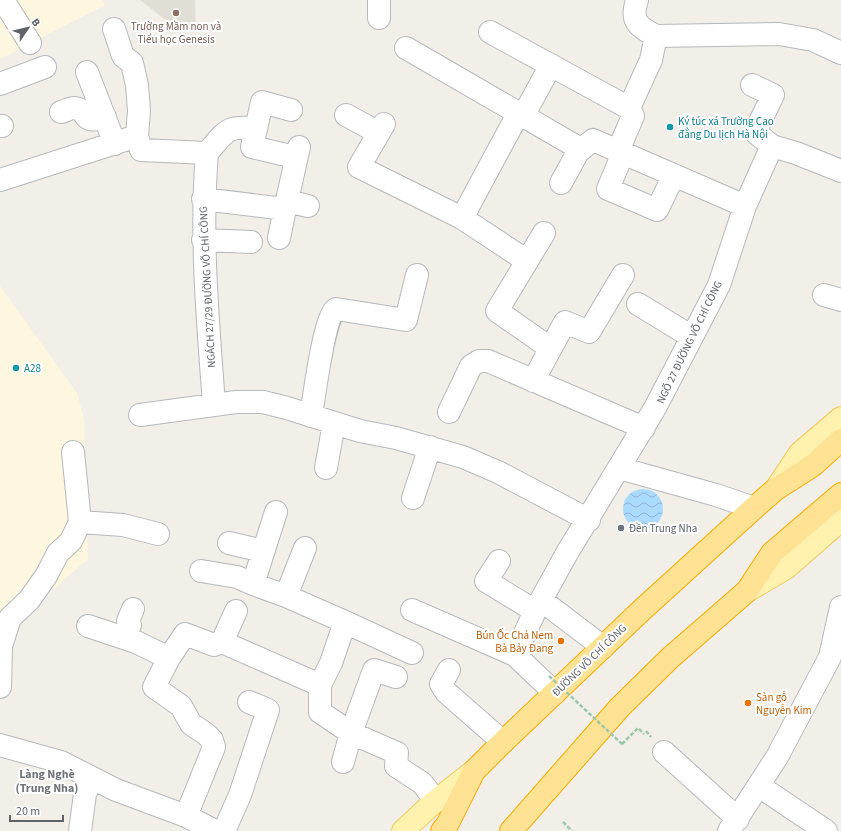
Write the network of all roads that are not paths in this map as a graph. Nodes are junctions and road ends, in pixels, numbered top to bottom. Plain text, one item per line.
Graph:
1 (3, 0) edge
2 (637, 0) edge
3 (114, 29) dead end
4 (490, 32) dead end
5 (656, 36) junction
6 (30, 43) dead end
7 (406, 48) dead end
8 (841, 53) edge
9 (551, 66) junction
10 (45, 67) dead end
11 (87, 72) dead end
12 (0, 84) edge
13 (752, 85) dead end
14 (629, 108) junction
15 (291, 110) dead end
16 (61, 112) dead end
17 (346, 115) dead end
18 (521, 115) junction
19 (105, 117) junction
20 (256, 128) junction
21 (137, 136) junction
22 (115, 144) junction
23 (772, 146) junction
24 (578, 152) junction
25 (621, 152) junction
26 (207, 154) junction
27 (841, 171) edge
28 (674, 175) junction
29 (0, 180) edge
30 (561, 183) dead end
31 (203, 199) junction
32 (293, 205) junction
33 (744, 206) junction
34 (462, 218) junction
35 (544, 233) dead end
36 (279, 238) dead end
37 (203, 240) junction
38 (251, 242) dead end
39 (527, 261) junction
40 (417, 275) dead end
41 (623, 275) dead end
42 (638, 304) dead end
43 (692, 337) junction
44 (550, 348) junction
45 (533, 381) junction
46 (214, 405) junction
47 (449, 412) dead end
48 (140, 415) dead end
49 (311, 416) junction
50 (841, 418) edge
51 (334, 423) junction
52 (644, 428) junction
53 (841, 440) edge
54 (430, 447) junction
55 (73, 452) dead end
56 (326, 468) dead end
57 (619, 468) junction
58 (776, 489) junction
59 (841, 494) edge
60 (413, 498) dead end
61 (754, 508) junction
62 (276, 512) dead end
63 (589, 520) junction
64 (841, 520) edge
65 (80, 522) junction
66 (158, 534) dead end
67 (229, 543) dead end
68 (305, 548) dead end
69 (264, 551) junction
70 (499, 561) dead end
71 (201, 571) dead end
72 (253, 584) junction
73 (748, 591) junction
74 (286, 596) junction
75 (538, 606) junction
76 (841, 607) edge
77 (133, 609) dead end
78 (412, 610) dead end
79 (236, 611) dead end
80 (345, 622) junction
81 (88, 626) dead end
82 (124, 638) junction
83 (838, 640) edge
84 (222, 642) junction
85 (603, 647) junction
86 (412, 653) dead end
87 (515, 655) junction
88 (169, 658) junction
89 (449, 670) dead end
90 (396, 678) dead end
91 (552, 684) junction
92 (320, 685) junction
93 (0, 687) edge
94 (249, 702) dead end
95 (351, 733) junction
96 (503, 742) junction
97 (0, 745) edge
98 (664, 752) dead end
99 (343, 762) dead end
100 (474, 771) junction
101 (92, 778) junction
102 (758, 786) junction
103 (436, 801) junction
104 (186, 816) junction
105 (733, 825) edge
106 (513, 829) edge
107 (80, 831) edge
108 (215, 831) edge
109 (224, 831) edge
110 (403, 831) edge
111 (442, 831) edge
112 (826, 831) edge

1 - 6 lane
2 - 5 lane
3 - 21 lane
4 - 9 lane
5 - 8 lane
5 - 14 lane
7 - 18 lane
9 - 14 lane
9 - 18 lane
10 - 12 lane
11 - 19 lane
13 - 23 lane
14 - 25 lane
15 - 20 lane
16 - 19 lane
17 - 34 lane
18 - 24 lane
18 - 34 lane
19 - 22 lane
20 - 26 lane
20 - 32 lane
21 - 22 lane
21 - 26 lane
22 - 29 lane
23 - 27 lane
23 - 33 lane, NGÕ 27 ĐƯỜNG VÕ CHÍ CÔNG
24 - 25 lane
24 - 30 lane
25 - 28 lane
25 - 28 lane
26 - 31 lane, NGÁCH 27/29 ĐƯỜNG VÕ CHÍ CÔNG
28 - 33 lane
31 - 32 lane
31 - 37 lane, NGÁCH 27/29 ĐƯỜNG VÕ CHÍ CÔNG
32 - 36 lane
33 - 43 lane, NGÕ 27 ĐƯỜNG VÕ CHÍ CÔNG
34 - 39 lane
35 - 39 lane
37 - 38 lane
37 - 46 lane, NGÁCH 27/29 ĐƯỜNG VÕ CHÍ CÔNG
39 - 44 lane
40 - 49 lane
41 - 44 lane
42 - 43 lane
43 - 52 lane, NGÕ 27 ĐƯỜNG VÕ CHÍ CÔNG
44 - 45 lane
45 - 47 lane
45 - 52 lane
46 - 48 lane
46 - 49 lane
49 - 51 lane
50 - 58 main road, ĐƯỜNG VÕ CHÍ CÔNG
51 - 54 lane
51 - 56 lane
52 - 57 lane, NGÕ 27 ĐƯỜNG VÕ CHÍ CÔNG
53 - 58 highway, ĐƯỜNG VÕ CHÍ CÔNG
54 - 60 lane
54 - 63 lane
55 - 65 lane
57 - 61 lane
57 - 63 lane, NGÕ 27 ĐƯỜNG VÕ CHÍ CÔNG
58 - 61 highway, ĐƯỜNG VÕ CHÍ CÔNG
59 - 73 highway
61 - 85 highway, ĐƯỜNG VÕ CHÍ CÔNG
62 - 69 lane
63 - 75 lane
64 - 73 main road
65 - 66 lane
65 - 93 lane
67 - 69 lane
68 - 74 lane
69 - 72 lane
70 - 75 lane
71 - 72 lane
72 - 74 lane
73 - 106 highway
74 - 80 lane
75 - 85 lane
75 - 87 lane
76 - 83 lane
77 - 82 lane
78 - 87 lane
79 - 84 lane
80 - 86 lane
80 - 92 lane
81 - 82 lane
82 - 88 lane
83 - 102 lane
84 - 88 lane
84 - 92 lane
85 - 91 highway, ĐƯỜNG VÕ CHÍ CÔNG
87 - 91 lane
88 - 104 lane
89 - 96 lane
90 - 95 lane
91 - 96 highway, ĐƯỜNG VÕ CHÍ CÔNG
92 - 95 lane
94 - 109 lane
95 - 99 lane
95 - 103 lane
96 - 100 highway, ĐƯỜNG VÕ CHÍ CÔNG
97 - 101 lane
98 - 105 lane
100 - 103 main road, ĐƯỜNG VÕ CHÍ CÔNG
100 - 111 highway
101 - 104 lane
101 - 107 lane
102 - 105 lane
102 - 112 lane
103 - 110 main road, ĐƯỜNG VÕ CHÍ CÔNG
104 - 108 lane

